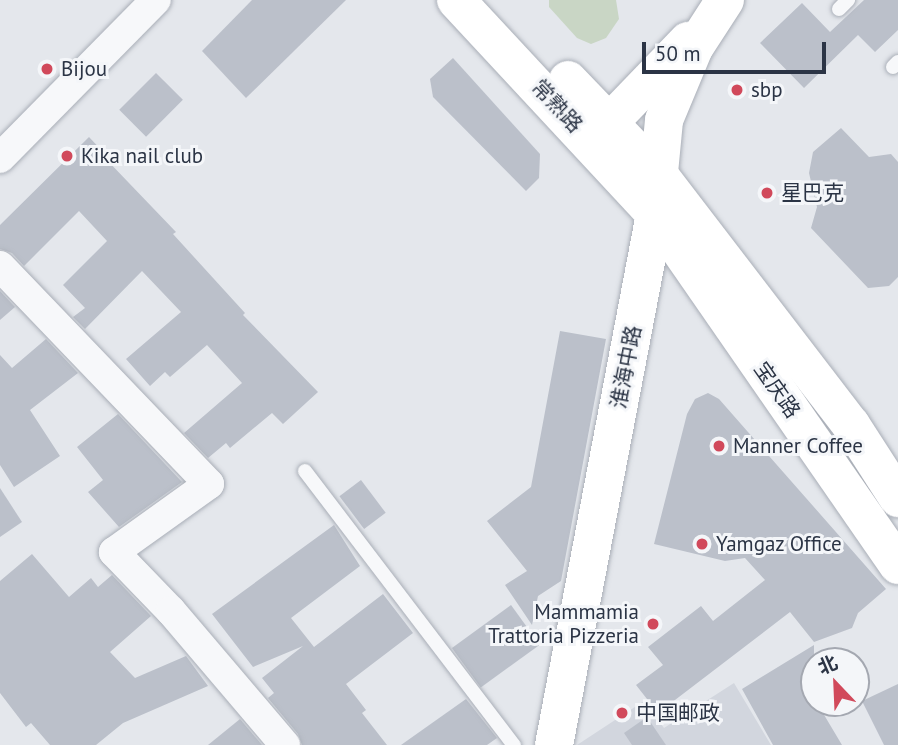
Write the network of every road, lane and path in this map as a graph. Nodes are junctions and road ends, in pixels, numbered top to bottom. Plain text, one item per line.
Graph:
1 (156, 0) edge
2 (456, 0) edge
3 (491, 0) edge
4 (723, 3) edge
5 (609, 123) junction
6 (0, 158) edge
7 (659, 175) junction
8 (655, 214) junction
9 (0, 266) edge
10 (305, 471) dead end
11 (898, 498) edge
12 (898, 565) edge
13 (285, 745) edge
14 (514, 745) edge
15 (554, 745) edge

1 - 6 street
2 - 8 main road, 常熟路
3 - 5 main road, 常熟路
4 - 5 main road
4 - 7 main road, 淮海中路
5 - 7 main road, 常熟路
7 - 8 main road, 淮海中路
7 - 11 main road, 宝庆路
8 - 12 main road, 宝庆路
8 - 15 main road, 淮海中路
9 - 13 street
10 - 14 lane

